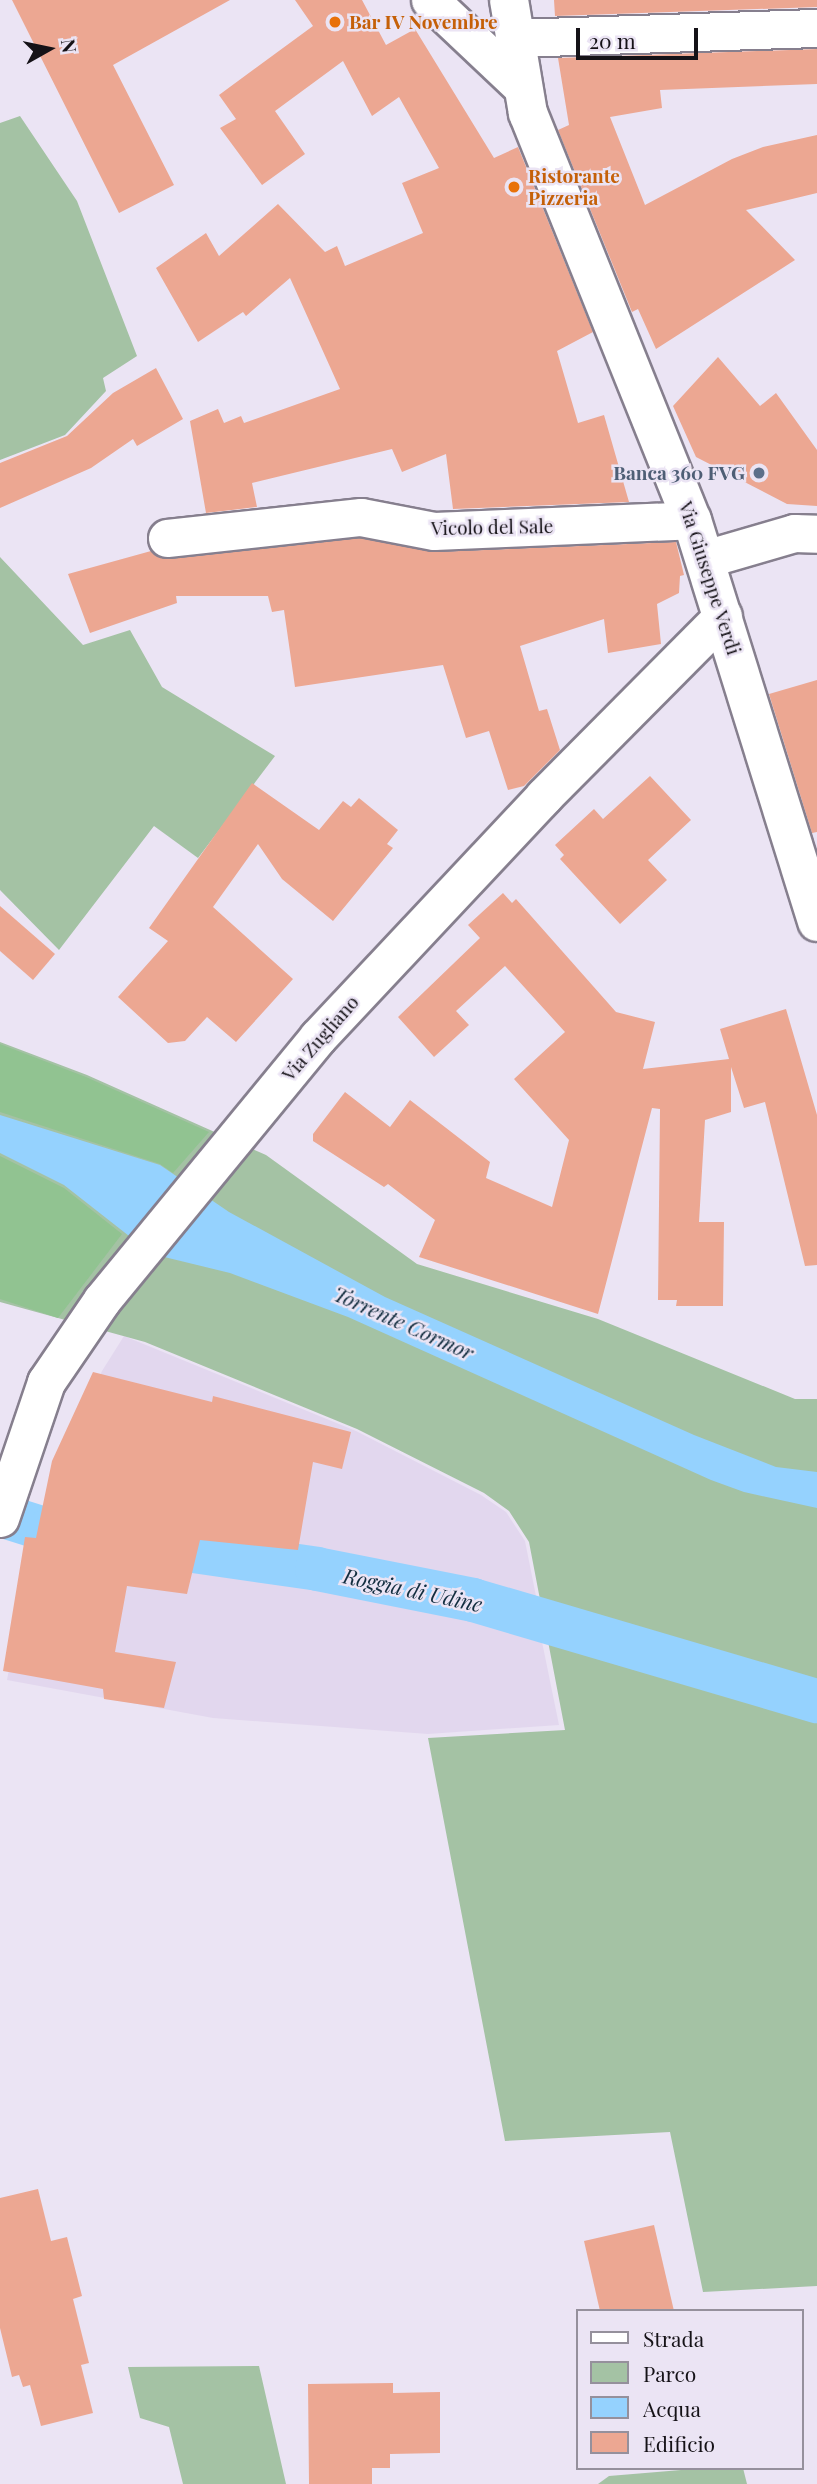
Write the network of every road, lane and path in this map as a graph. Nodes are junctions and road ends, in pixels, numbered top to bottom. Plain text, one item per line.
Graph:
1 (430, 0) edge
2 (509, 0) edge
3 (817, 28) edge
4 (514, 38) junction
5 (520, 85) junction
6 (692, 520) junction
7 (817, 534) edge
8 (167, 538) dead end
9 (705, 559) junction
10 (723, 616) junction
11 (817, 922) edge
12 (0, 1518) edge

1 - 5 street
2 - 4 main road, Via Giuseppe Verdi
3 - 4 street
4 - 5 main road, Via Giuseppe Verdi
5 - 6 main road, Via Giuseppe Verdi
6 - 8 street, Vicolo del Sale
6 - 9 main road, Via Giuseppe Verdi
7 - 9 street
9 - 10 main road, Via Giuseppe Verdi
10 - 11 main road, Via Giuseppe Verdi
10 - 12 street, Via Zugliano

